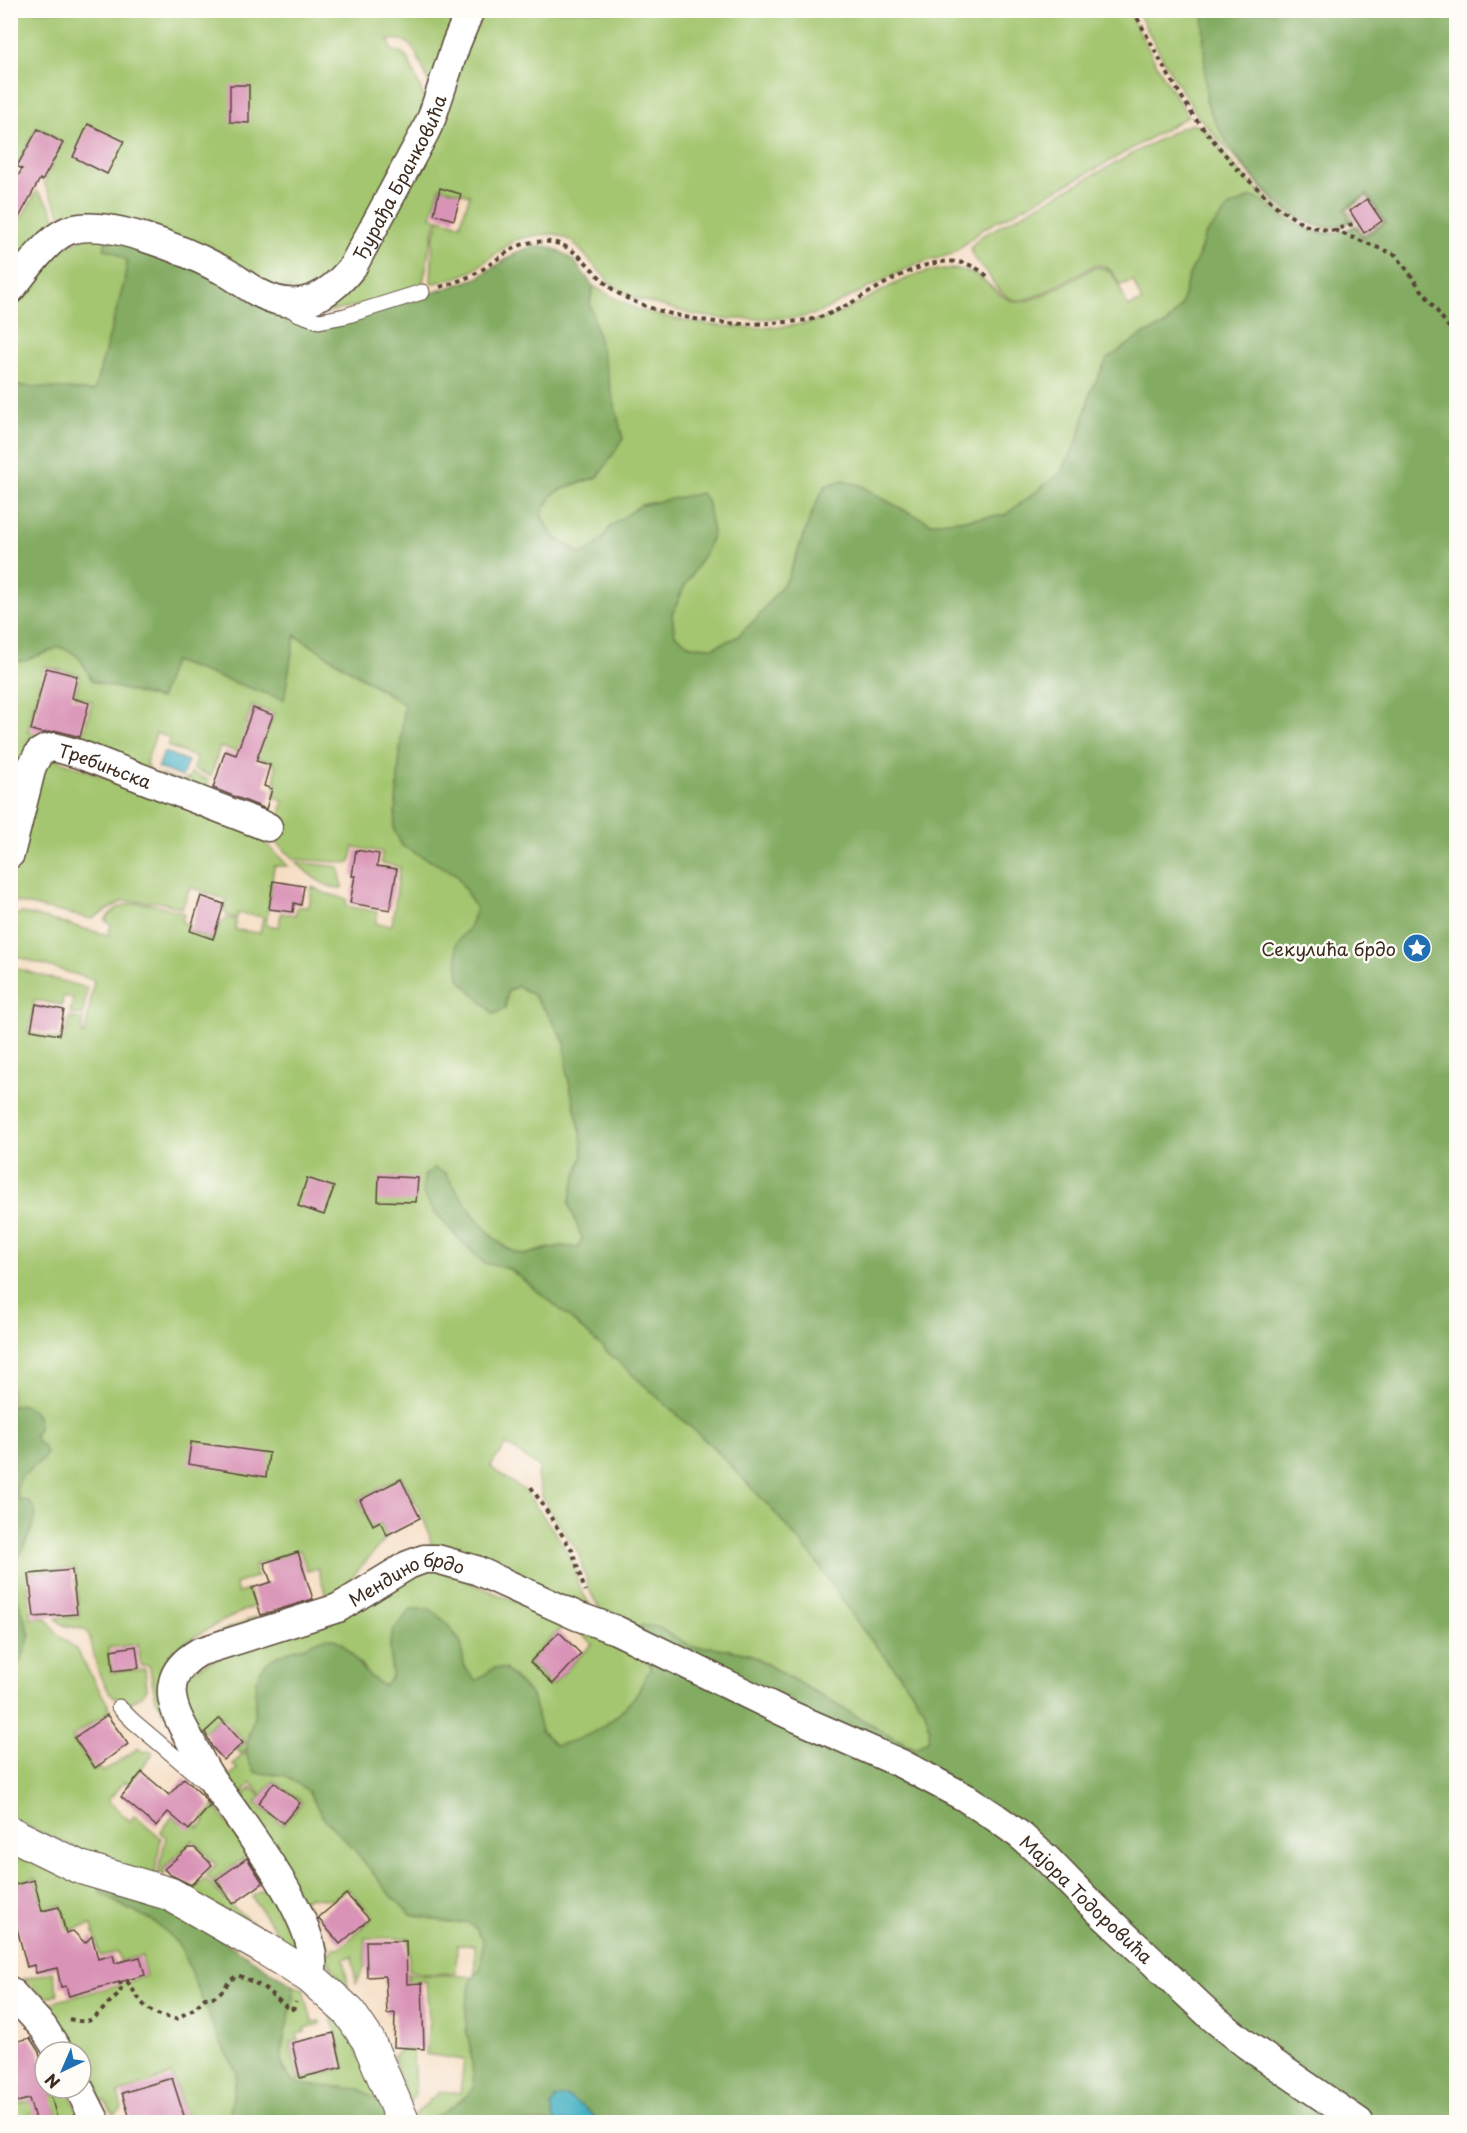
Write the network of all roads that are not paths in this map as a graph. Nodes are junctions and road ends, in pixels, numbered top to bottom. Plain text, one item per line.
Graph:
1 (470, 10) edge
2 (10, 290) edge
3 (422, 292) road end
4 (285, 302) junction
5 (268, 827) dead end
6 (10, 854) edge
7 (119, 1707) dead end
8 (788, 1714) joint
9 (218, 1789) junction
10 (10, 1833) edge
11 (306, 1975) junction
12 (10, 1991) edge
13 (51, 2040) edge
14 (85, 2100) edge
15 (96, 2122) edge
16 (403, 2122) edge
17 (1359, 2122) edge

1 - 4 street, Ђурађа Бранковића
2 - 4 street, Ђурађа Бранковића
3 - 4 lane, Ђурађа Бранковића
5 - 6 street, Требињска
7 - 9 lane, Мендино брдо
8 - 9 street, Мендино брдо
8 - 17 street, Мајора Тодоровића
9 - 11 street, Мендино брдо
10 - 11 street
11 - 16 street
12 - 13 street
14 - 15 street

